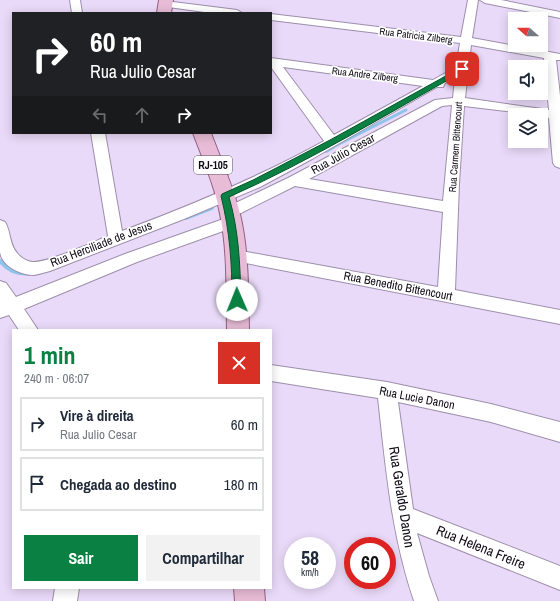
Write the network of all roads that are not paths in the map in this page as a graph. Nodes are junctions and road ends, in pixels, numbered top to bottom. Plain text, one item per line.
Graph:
1 (75, 0) edge
2 (472, 0) edge
3 (485, 0) edge
4 (165, 6) edge
5 (77, 12) edge
6 (227, 12) edge
7 (560, 15) edge
8 (272, 17) edge
9 (465, 41) junction
10 (555, 56) edge
11 (272, 62) edge
12 (462, 69) junction
13 (435, 83) junction
14 (459, 86) junction
15 (457, 101) junction
16 (558, 115) edge
17 (98, 134) edge
18 (202, 134) edge
19 (332, 142) junction
20 (560, 156) edge
21 (560, 163) edge
22 (293, 181) junction
23 (228, 207) junction
24 (451, 208) junction
25 (0, 233) edge
26 (116, 239) junction
27 (236, 256) junction
28 (0, 288) edge
29 (446, 295) junction
30 (6, 308) edge
31 (560, 317) edge
32 (27, 329) edge
33 (238, 329) edge
34 (272, 373) edge
35 (387, 391) junction
36 (560, 432) edge
37 (402, 516) junction
38 (560, 578) edge
39 (67, 589) edge
40 (248, 589) edge
41 (65, 601) edge
42 (250, 601) edge
43 (426, 601) edge

1 - 5 street
2 - 9 street, Rua Carmem Bittencourt
3 - 7 street
4 - 6 street
8 - 9 street, Rua Patricia Zilberg
9 - 10 street, Rua Patricia Zilberg
9 - 12 street, Rua Carmem Bittencourt
10 - 16 street
11 - 13 street, Rua Andre Zilberg
11 - 19 street
12 - 13 street, Rua Julio Cesar
12 - 14 street, Rua Carmem Bittencourt
13 - 14 street, Rua Andre Zilberg
13 - 19 street, Rua Julio Cesar
14 - 15 street, Rua Carmem Bittencourt
15 - 16 street, Rua Julio Cesar
15 - 22 street, Rua Julio Cesar
15 - 24 street, Rua Carmem Bittencourt
16 - 20 street
17 - 26 street
18 - 23 main road, RJ-105
19 - 23 street, Rua Julio Cesar
20 - 21 street
22 - 23 street, Rua Julio Cesar
22 - 24 street
23 - 26 street, Rua Herciliade de Jesus
23 - 27 main road, RJ-105
23 - 30 street
24 - 29 street, Rua Carmem Bittencourt
25 - 26 street, Rua Herciliade de Jesus
27 - 29 street, Rua Benedito Bittencourt
27 - 33 main road, RJ-105
28 - 30 street
29 - 31 street, Rua Benedito Bittencourt
30 - 32 street
34 - 35 street, Rua Lucie Danon
35 - 36 street, Rua Lucie Danon
35 - 37 street, Rua Geraldo Danon
37 - 38 street, Rua Helena Freire
37 - 43 street, Rua Geraldo Danon
39 - 41 street
40 - 42 main road

